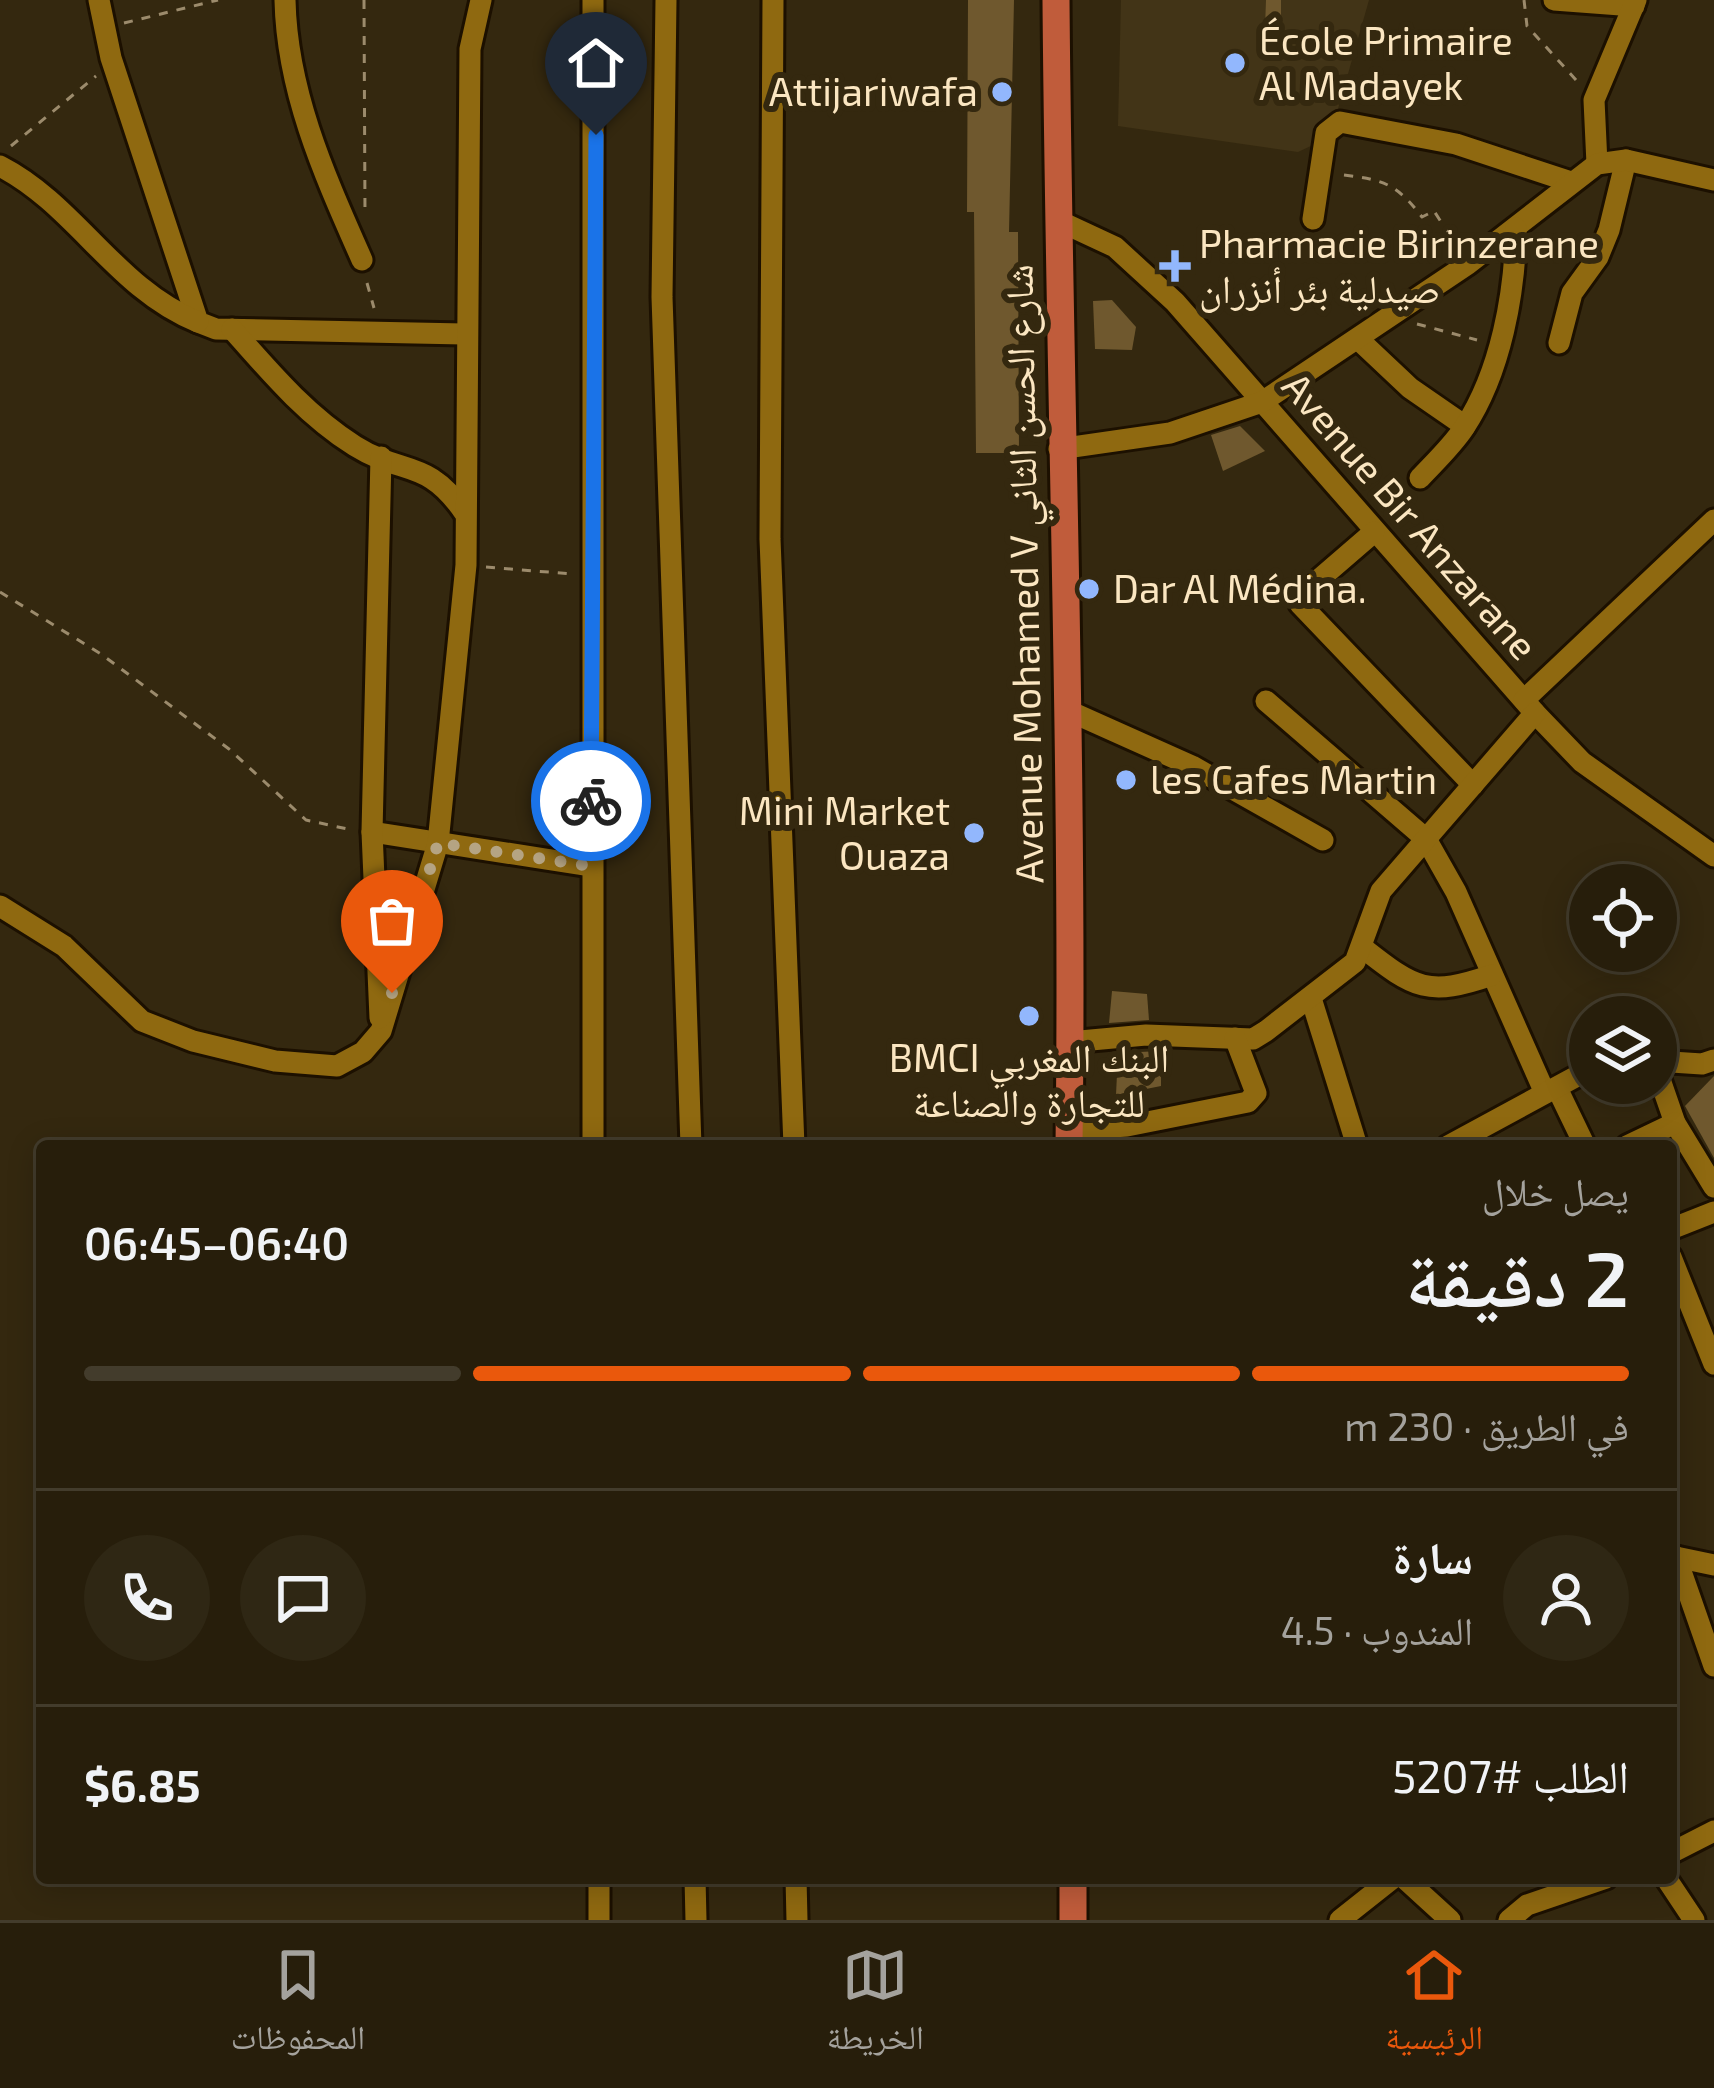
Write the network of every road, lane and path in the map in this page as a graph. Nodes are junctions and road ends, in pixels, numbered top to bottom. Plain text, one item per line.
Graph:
1 (99, 0) edge
2 (218, 0) edge
3 (285, 0) edge
4 (364, 0) edge
5 (481, 0) edge
6 (593, 0) edge
7 (666, 0) edge
8 (773, 0) edge
9 (1056, 0) edge
10 (1524, 0) edge
11 (1555, 0) edge
12 (1635, 3) edge
13 (105, 28) junction
14 (111, 58) junction
15 (1594, 100) junction
16 (0, 154) edge
17 (1626, 160) junction
18 (1598, 164) junction
19 (0, 166) edge
20 (1321, 172) junction
21 (1714, 180) edge
22 (1571, 182) junction
23 (364, 218) dead end
24 (1313, 219) dead end
25 (1057, 220) junction
26 (1516, 228) junction
27 (362, 260) joint
28 (1468, 264) junction
29 (1392, 317) junction
30 (198, 322) junction
31 (232, 329) junction
32 (464, 334) junction
33 (380, 335) junction
34 (1358, 339) junction
35 (1559, 343) dead end
36 (1499, 345) junction
37 (1262, 402) junction
38 (1465, 426) junction
39 (1059, 449) junction
40 (381, 457) junction
41 (1420, 478) dead end
42 (464, 512) junction
43 (1714, 521) edge
44 (1373, 532) junction
45 (466, 565) junction
46 (592, 576) junction
47 (0, 592) edge
48 (1266, 701) dead end
49 (1529, 707) junction
50 (1069, 711) junction
51 (1473, 785) junction
52 (372, 832) junction
53 (1426, 839) junction
54 (1323, 840) dead end
55 (438, 843) junction
56 (1714, 856) edge
57 (590, 866) junction
58 (0, 906) edge
59 (1363, 948) junction
60 (1492, 975) junction
61 (1311, 998) junction
62 (381, 1030) junction
63 (1235, 1038) junction
64 (1070, 1042) junction
65 (1714, 1060) edge
66 (1677, 1064) edge
67 (1569, 1081) edge
68 (1551, 1090) junction
69 (1669, 1104) edge
70 (1675, 1123) junction
71 (1489, 1136) edge
72 (1069, 1138) edge
73 (592, 1140) edge
74 (691, 1140) edge
75 (794, 1140) edge
76 (1355, 1140) edge
77 (1582, 1140) edge
78 (1640, 1140) edge
79 (1714, 1187) edge
80 (1714, 1212) edge
81 (1677, 1227) edge
82 (1677, 1272) edge
83 (1714, 1364) edge
84 (1677, 1557) edge
85 (1677, 1564) edge
86 (1714, 1565) edge
87 (1714, 1666) edge
88 (1714, 1831) edge
89 (1677, 1850) edge
90 (599, 1884) edge
91 (695, 1884) edge
92 (796, 1884) edge
93 (1072, 1884) edge
94 (1385, 1884) edge
95 (1411, 1884) edge
96 (1588, 1884) edge
97 (1670, 1884) edge
98 (599, 1920) edge
99 (696, 1920) edge
100 (796, 1920) edge
101 (1072, 1920) edge
102 (1340, 1920) edge
103 (1450, 1920) edge
104 (1509, 1920) edge
105 (1694, 1920) edge

1 - 13 street
2 - 13 path
3 - 27 street
4 - 23 path
5 - 32 street
6 - 46 street
7 - 74 street
8 - 75 street
9 - 25 main road, Avenue Mohamed V شارع الحسن الثاني
10 - 15 path
11 - 12 street
12 - 15 street
13 - 14 street
14 - 16 path
14 - 30 street
15 - 18 street
17 - 18 street
17 - 21 street
17 - 35 street
18 - 22 street
19 - 30 street
20 - 22 street
20 - 24 street
20 - 28 path
22 - 26 street
25 - 37 street, Avenue Bir Anzarane
25 - 39 main road, Avenue Mohamed V شارع الحسن الثاني
26 - 28 street
26 - 36 street
27 - 33 path
28 - 29 street
29 - 34 street
29 - 36 path
30 - 31 street
31 - 33 street
31 - 40 street
32 - 33 street
32 - 42 street
34 - 37 street
34 - 38 street
36 - 38 street
37 - 39 street
37 - 44 street, Avenue Bir Anzarane
38 - 41 street
39 - 50 main road, Avenue Mohamed V شارع الحسن الثاني
40 - 42 street
40 - 52 street
42 - 45 street
43 - 49 street
44 - 49 street, Avenue Bir Anzarane
44 - 51 street
45 - 46 path
45 - 55 street
46 - 57 street
47 - 52 path
48 - 53 street
49 - 51 street
49 - 56 street, Avenue Bir Anzarane
50 - 54 street
50 - 64 main road, Avenue Mohamed V شارع الحسن الثاني
51 - 53 street
52 - 55 street
52 - 62 street
53 - 59 street
53 - 60 street
55 - 57 street
55 - 62 street
57 - 73 street
58 - 62 street
59 - 60 street
59 - 61 street
60 - 68 street
61 - 63 street
61 - 76 street
63 - 64 street
63 - 72 street
64 - 72 main road, Avenue Mohamed V شارع الحسن الثاني
65 - 66 street
67 - 68 street
68 - 71 street
68 - 77 street
69 - 70 street
70 - 78 street
70 - 79 street
80 - 81 street
82 - 83 street
84 - 86 street
85 - 87 street
88 - 89 street
90 - 98 street
91 - 99 street
92 - 100 street
93 - 101 main road
94 - 102 street
95 - 103 street
96 - 104 street
97 - 105 street

